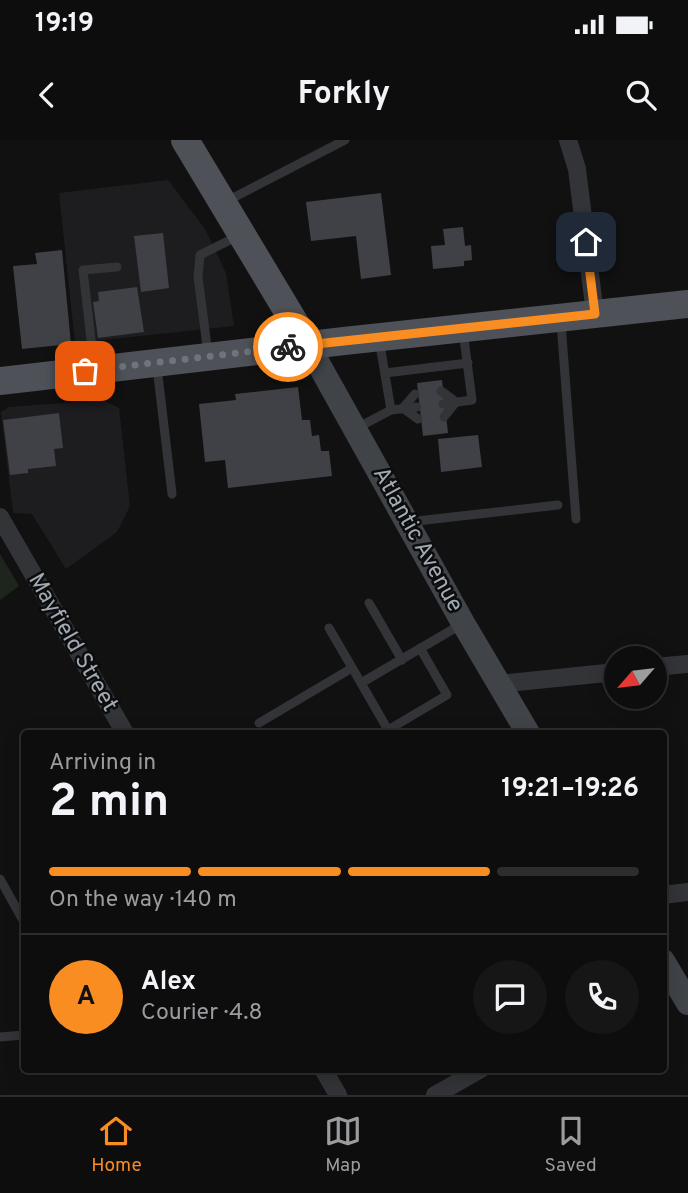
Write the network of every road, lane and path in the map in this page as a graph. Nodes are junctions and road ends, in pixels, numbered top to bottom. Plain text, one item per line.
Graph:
1 (185, 140) edge
2 (345, 140) edge
3 (568, 140) edge
4 (223, 204) junction
5 (241, 234) junction
6 (117, 267) dead end
7 (688, 304) edge
8 (595, 314) junction
9 (561, 318) junction
10 (463, 328) junction
11 (378, 337) junction
12 (308, 345) junction
13 (209, 356) junction
14 (157, 363) junction
15 (468, 363) junction
16 (94, 370) junction
17 (385, 373) junction
18 (0, 382) edge
19 (441, 391) dead end
20 (415, 394) dead end
21 (456, 402) junction
22 (443, 404) dead end
23 (417, 407) dead end
24 (403, 408) junction
25 (391, 410) junction
26 (444, 417) dead end
27 (418, 419) dead end
28 (355, 428) junction
29 (172, 494) dead end
30 (558, 505) dead end
31 (0, 517) edge
32 (576, 519) dead end
33 (407, 522) junction
34 (369, 603) dead end
35 (464, 624) junction
36 (329, 628) dead end
37 (421, 648) junction
38 (402, 660) junction
39 (688, 664) edge
40 (667, 666) edge
41 (352, 668) junction
42 (604, 673) edge
43 (361, 683) junction
44 (499, 684) junction
45 (259, 723) dead end
46 (123, 730) edge
47 (526, 730) edge
48 (0, 879) edge
49 (688, 892) edge
50 (667, 895) edge
51 (21, 917) edge
52 (667, 969) edge
53 (688, 1003) edge
54 (21, 1035) edge
55 (0, 1037) edge
56 (325, 1073) edge
57 (474, 1073) edge
58 (338, 1095) edge
59 (435, 1095) edge

1 - 4 main road
2 - 4 lane
3 - 8 street
4 - 5 main road
5 - 12 main road
5 - 13 lane
6 - 16 lane
7 - 8 main road
8 - 9 main road
9 - 10 main road
9 - 32 lane
10 - 11 main road
10 - 15 lane
11 - 12 main road
11 - 17 lane
12 - 13 main road
12 - 28 main road, Atlantic Avenue
13 - 14 main road
14 - 16 main road
14 - 29 lane
15 - 17 lane
15 - 21 lane
16 - 18 main road
17 - 25 lane
19 - 21 lane
20 - 24 lane
21 - 22 lane
21 - 26 lane
23 - 24 lane
24 - 25 lane
24 - 27 lane
25 - 28 lane
28 - 33 main road, Atlantic Avenue
30 - 33 lane
31 - 46 street, Mayfield Street
33 - 35 main road, Atlantic Avenue
34 - 38 lane
35 - 37 lane
35 - 44 main road, Atlantic Avenue
36 - 41 lane
37 - 38 lane
37 - 43 lane
38 - 43 lane
39 - 40 street
41 - 43 lane
41 - 45 lane
42 - 44 street
44 - 47 main road, Atlantic Avenue
48 - 51 lane
49 - 50 street
52 - 53 main road
54 - 55 lane
56 - 58 street
57 - 59 street

